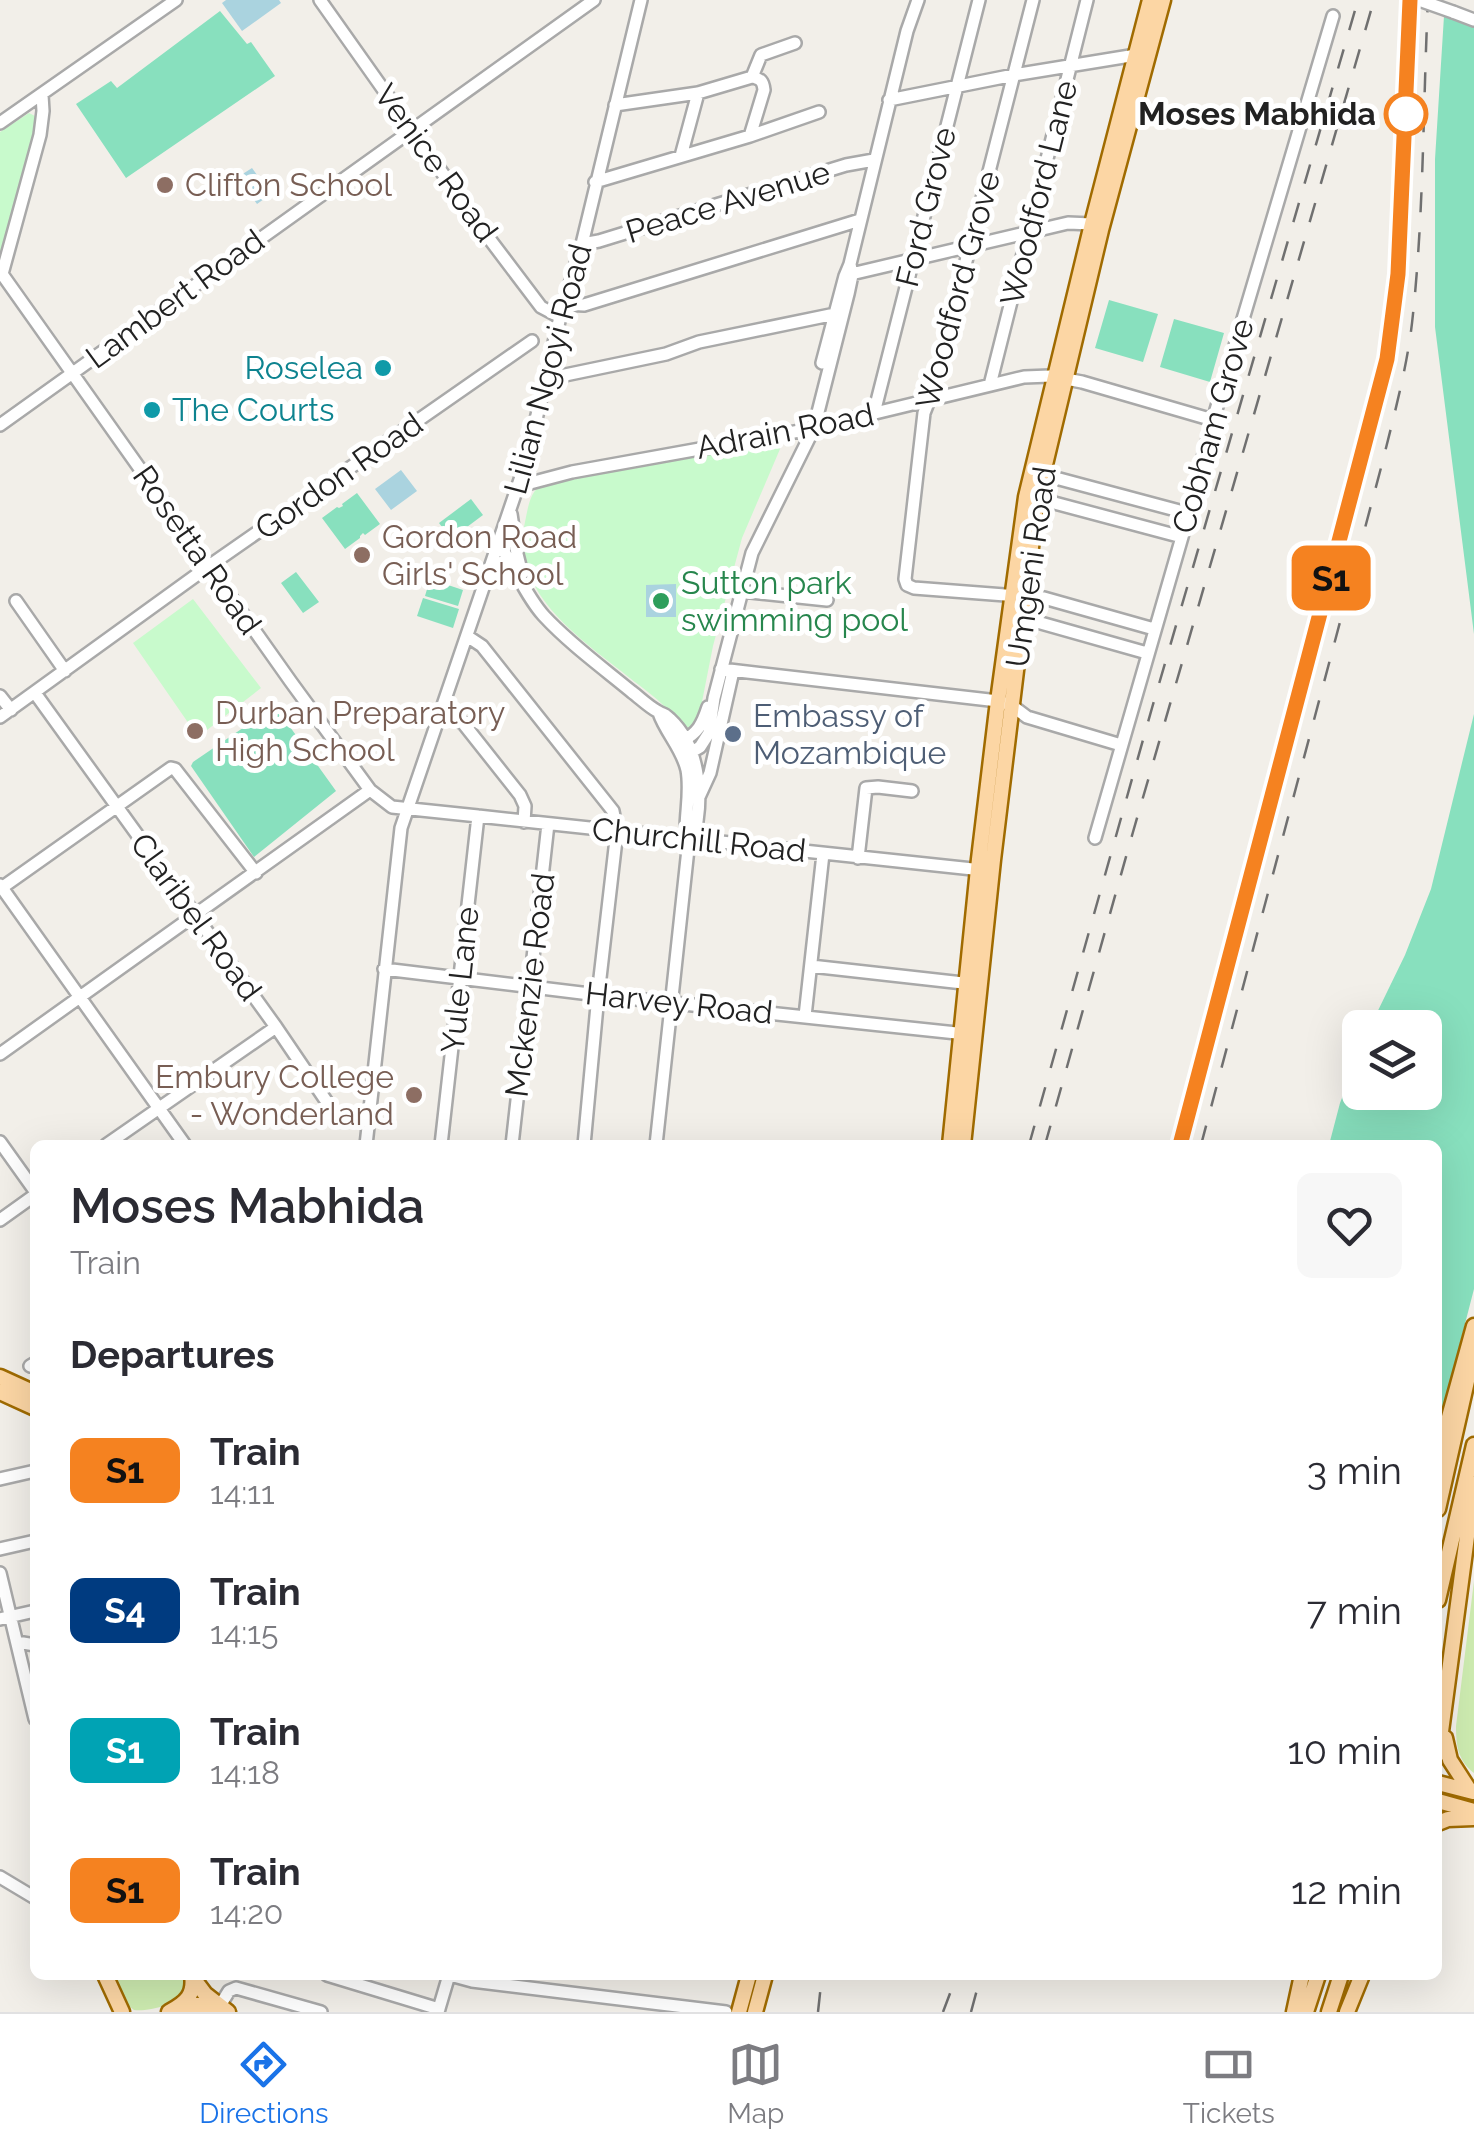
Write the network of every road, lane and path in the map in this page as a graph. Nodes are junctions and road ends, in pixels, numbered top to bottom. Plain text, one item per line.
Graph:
1 (176, 0) edge
2 (320, 0) edge
3 (594, 0) edge
4 (641, 0) edge
5 (918, 0) edge
6 (979, 0) edge
7 (1034, 0) edge
8 (1087, 0) edge
9 (1150, 0) edge
10 (1162, 0) edge
11 (1419, 0) edge
12 (1333, 16) dead end
13 (1474, 20) edge
14 (795, 43) dead end
15 (1136, 54) junction
16 (1071, 65) junction
17 (1014, 74) junction
18 (752, 77) junction
19 (957, 86) junction
20 (698, 94) junction
21 (42, 95) junction
22 (889, 100) junction
23 (615, 104) junction
24 (819, 112) dead end
25 (0, 123) edge
26 (412, 129) junction
27 (750, 136) junction
28 (681, 156) junction
29 (874, 160) junction
30 (595, 182) junction
31 (860, 220) junction
32 (1092, 224) junction
33 (1028, 232) junction
34 (582, 244) junction
35 (970, 246) junction
36 (913, 259) junction
37 (849, 271) junction
38 (1, 274) edge
39 (562, 311) junction
40 (835, 314) junction
41 (532, 341) dead end
42 (72, 373) junction
43 (1061, 378) junction
44 (546, 379) junction
45 (990, 385) junction
46 (929, 400) junction
47 (874, 413) junction
48 (1213, 420) junction
49 (0, 425) edge
50 (809, 433) junction
51 (526, 462) junction
52 (572, 472) junction
53 (1036, 473) junction
54 (519, 486) junction
55 (1118, 495) junction
56 (1032, 497) junction
57 (510, 511) junction
58 (1188, 513) junction
59 (1112, 518) junction
60 (1182, 538) junction
61 (499, 544) junction
62 (210, 566) junction
63 (516, 574) junction
64 (485, 582) junction
65 (741, 591) junction
66 (529, 592) junction
67 (1019, 596) junction
68 (827, 600) dead end
69 (16, 601) dead end
70 (1092, 613) junction
71 (1016, 616) junction
72 (1154, 629) junction
73 (1084, 635) junction
74 (467, 636) junction
75 (1146, 653) junction
76 (65, 670) junction
77 (727, 670) junction
78 (35, 693) junction
79 (0, 696) edge
80 (714, 698) junction
81 (1004, 703) junction
82 (441, 712) junction
83 (5, 714) edge
84 (682, 742) junction
85 (1120, 745) junction
86 (688, 755) junction
87 (370, 790) junction
88 (912, 790) dead end
89 (698, 799) junction
90 (116, 806) junction
91 (406, 810) junction
92 (478, 816) junction
93 (524, 822) junction
94 (548, 824) junction
95 (617, 831) junction
96 (1095, 838) dead end
97 (689, 843) junction
98 (824, 854) junction
99 (858, 858) junction
100 (985, 870) junction
101 (256, 873) junction
102 (1, 887) edge
103 (196, 916) junction
104 (811, 966) junction
105 (384, 970) junction
106 (461, 978) junction
107 (974, 984) junction
108 (530, 987) junction
109 (598, 995) junction
110 (80, 998) junction
111 (671, 1003) junction
112 (805, 1016) junction
113 (276, 1027) junction
114 (969, 1034) junction
115 (0, 1054) edge
116 (158, 1108) junction
117 (369, 1122) junction
118 (113, 1140) edge
119 (181, 1140) edge
120 (367, 1140) edge
121 (442, 1140) edge
122 (513, 1140) edge
123 (584, 1140) edge
124 (657, 1140) edge
125 (951, 1140) edge
126 (963, 1140) edge
127 (0, 1142) edge
128 (30, 1186) edge
129 (30, 1197) edge
130 (0, 1220) edge
131 (1474, 1326) edge
132 (1474, 1350) edge
133 (0, 1377) edge
134 (30, 1391) edge
135 (0, 1392) edge
136 (30, 1406) edge
137 (1442, 1442) edge
138 (1474, 1446) edge
139 (30, 1472) edge
140 (0, 1479) edge
141 (1474, 1484) edge
142 (1442, 1491) edge
143 (30, 1542) edge
144 (0, 1548) edge
145 (0, 1576) edge
146 (1442, 1583) edge
147 (6, 1618) edge
148 (17, 1642) junction
149 (30, 1644) edge
150 (1448, 1682) junction
151 (30, 1698) edge
152 (1442, 1725) edge
153 (1442, 1784) edge
154 (1472, 1792) edge
155 (1442, 1802) edge
156 (1474, 1814) edge
157 (1442, 1821) edge
158 (0, 1877) edge
159 (30, 1895) edge
160 (106, 1980) edge
161 (194, 1980) edge
162 (196, 1980) edge
163 (343, 1980) edge
164 (448, 1980) edge
165 (466, 1980) edge
166 (749, 1980) edge
167 (764, 1980) edge
168 (1301, 1980) edge
169 (1316, 1980) edge
170 (1339, 1980) edge
171 (1360, 1980) edge
172 (177, 2008) edge
173 (219, 2010) edge
174 (439, 2010) edge
175 (122, 2012) edge
176 (321, 2012) edge
177 (726, 2012) edge
178 (739, 2012) edge
179 (754, 2012) edge
180 (1294, 2012) edge
181 (1306, 2012) edge
182 (1329, 2012) edge
183 (1347, 2012) edge

1 - 21 street
2 - 26 street, Venice Road
3 - 26 street, Lambert Road
4 - 23 street, Lilian Ngoyi Road
5 - 22 street
6 - 19 street, Ford Grove
7 - 17 street, Woodford Grove
8 - 16 street, Woodford Lane
9 - 15 main road, Umgeni Road
10 - 43 main road, Umgeni Road
11 - 13 street, bridge
12 - 48 street, Cobham Grove
14 - 18 street
15 - 16 street
15 - 32 main road, Umgeni Road
16 - 17 street
16 - 33 street, Woodford Lane
17 - 19 street
17 - 35 street, Woodford Grove
18 - 20 street
18 - 27 street
19 - 22 street
19 - 36 street, Ford Grove
20 - 23 street
20 - 28 street
21 - 25 street
21 - 38 street, Rosetta Road
22 - 29 street
23 - 30 street, Lilian Ngoyi Road
24 - 27 street
26 - 39 street, Venice Road
26 - 42 street, Lambert Road
27 - 28 street
28 - 30 street
29 - 31 street
29 - 34 street, Peace Avenue
30 - 34 street, Lilian Ngoyi Road
31 - 37 street
31 - 39 street
32 - 33 street
32 - 43 main road, Umgeni Road
33 - 35 street
33 - 45 street, Woodford Lane
34 - 39 street, Lilian Ngoyi Road
35 - 36 street
35 - 46 street, Woodford Grove
36 - 37 street
36 - 47 street, Ford Grove
37 - 40 street
37 - 50 street
38 - 42 street, Rosetta Road
39 - 44 street, Lilian Ngoyi Road
40 - 44 street
40 - 50 street
41 - 62 street, Gordon Road
42 - 49 street, Lambert Road
42 - 62 street, Rosetta Road
43 - 45 street, Adrain Road
43 - 48 street
43 - 53 main road, Umgeni Road
44 - 51 street, Lilian Ngoyi Road
45 - 46 street, Adrain Road
46 - 47 street, Adrain Road
46 - 67 street, Woodford Grove
47 - 50 street, Adrain Road
48 - 58 street, Cobham Grove
50 - 52 street, Adrain Road
50 - 65 street
51 - 52 street, Adrain Road
51 - 54 street, Lilian Ngoyi Road
52 - 54 street, Adrain Road
53 - 55 street
53 - 56 main road, Umgeni Road
54 - 57 street, Lilian Ngoyi Road
55 - 58 street
55 - 59 street
56 - 59 street
56 - 67 main road, Umgeni Road
57 - 61 street, Lilian Ngoyi Road
57 - 66 street
58 - 60 street, Cobham Grove
59 - 60 street
60 - 72 street, Cobham Grove
61 - 63 street
61 - 64 street, Lilian Ngoyi Road
62 - 76 street, Gordon Road
62 - 87 street, Rosetta Road
63 - 64 street
63 - 66 street
64 - 74 street, Lilian Ngoyi Road
65 - 68 street
65 - 77 street
66 - 84 street
67 - 70 street
67 - 71 main road, Umgeni Road
69 - 76 street
70 - 72 street
70 - 73 street
71 - 73 street
71 - 81 main road, Umgeni Road
72 - 75 street, Cobham Grove
73 - 75 street
74 - 82 street, Lilian Ngoyi Road
74 - 95 street
75 - 85 street, Cobham Grove
76 - 78 street, Gordon Road
77 - 80 street
77 - 81 street
77 - 89 street
78 - 83 street, Gordon Road
78 - 90 street, Claribel Road
79 - 83 street
80 - 84 street
80 - 86 street
81 - 85 street
81 - 100 main road, Umgeni Road
82 - 91 street, Lilian Ngoyi Road
82 - 93 street
84 - 86 street
85 - 96 street, Cobham Grove
86 - 89 street
86 - 97 street
87 - 91 street, Rosetta Road
87 - 101 street
88 - 99 street
89 - 97 street
90 - 101 street
90 - 102 street
90 - 103 street, Claribel Road
91 - 92 street, Churchill Road
91 - 105 street, Lilian Ngoyi Road
92 - 93 street, Churchill Road
92 - 106 street, Yule Lane
93 - 94 street, Churchill Road
94 - 95 street, Churchill Road
94 - 108 street, Mckenzie Road
95 - 97 street, Churchill Road
95 - 109 street
97 - 98 street, Churchill Road
97 - 111 street
98 - 99 street, Churchill Road
98 - 104 street
99 - 100 street, Churchill Road
100 - 107 main road, Umgeni Road
101 - 103 street
102 - 110 street
103 - 110 street
103 - 113 street, Claribel Road
104 - 107 street
104 - 112 street
105 - 106 street, Harvey Road
105 - 117 street, Lilian Ngoyi Road
106 - 108 street, Harvey Road
106 - 121 street, Yule Lane
107 - 114 main road, Umgeni Road
108 - 109 street, Harvey Road
108 - 122 street, Mckenzie Road
109 - 111 street, Harvey Road
109 - 123 street
110 - 115 street
110 - 116 street
111 - 112 street, Harvey Road
111 - 124 street
112 - 114 street, Harvey Road
113 - 116 street
113 - 117 street, Claribel Road
114 - 125 main road, Umgeni Road
114 - 126 main road, Umgeni Road
116 - 118 street
116 - 119 street
117 - 120 street, Lilian Ngoyi Road
127 - 128 street
129 - 130 street
131 - 137 main road
132 - 142 main road
133 - 134 main road
135 - 136 main road
138 - 146 main road
139 - 140 street
141 - 150 main road
143 - 144 street
145 - 147 street
147 - 148 street
148 - 149 street
148 - 151 street
150 - 152 main road
150 - 154 main road
153 - 154 main road
155 - 156 main road
156 - 157 main road
158 - 159 street
160 - 175 main road
161 - 172 main road
162 - 173 main road
163 - 174 street
164 - 174 street
165 - 177 street
166 - 178 main road
167 - 179 main road
168 - 180 main road
169 - 181 main road
170 - 182 main road
171 - 183 main road
172 - 173 main road
173 - 176 street

